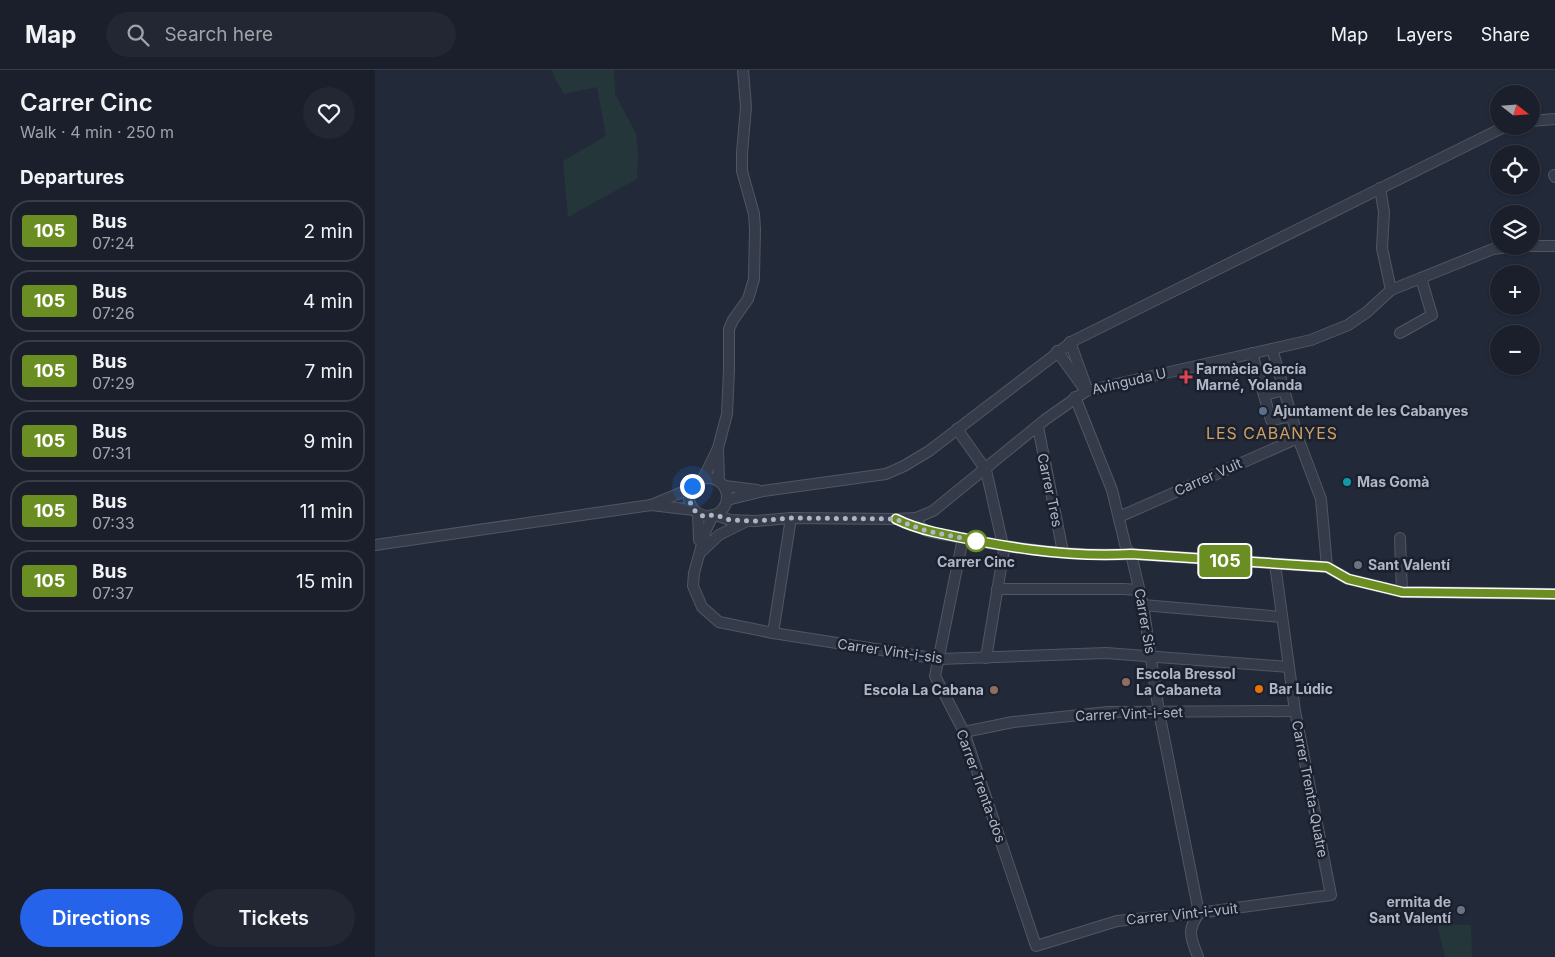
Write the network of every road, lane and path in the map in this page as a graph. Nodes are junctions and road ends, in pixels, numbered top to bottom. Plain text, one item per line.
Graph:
1 (743, 70) edge
2 (1555, 119) edge
3 (1540, 120) edge
4 (1490, 134) edge
5 (1380, 188) junction
6 (1540, 246) edge
7 (1555, 246) edge
8 (1490, 250) edge
9 (1421, 278) junction
10 (1391, 290) junction
11 (1401, 333) dead end
12 (1070, 342) junction
13 (1272, 349) junction
14 (1057, 351) junction
15 (1252, 353) junction
16 (1284, 390) junction
17 (1086, 391) junction
18 (1264, 395) junction
19 (1075, 397) junction
20 (1292, 416) junction
21 (1037, 427) junction
22 (957, 429) junction
23 (1298, 438) junction
24 (718, 448) junction
25 (985, 470) junction
26 (704, 477) junction
27 (722, 484) junction
28 (692, 486) junction
29 (763, 491) junction
30 (726, 503) junction
31 (651, 505) junction
32 (696, 512) junction
33 (715, 515) junction
34 (1119, 517) junction
35 (791, 518) junction
36 (751, 521) junction
37 (919, 523) junction
38 (963, 538) junction
39 (1400, 538) dead end
40 (375, 545) edge
41 (1003, 545) junction
42 (1063, 552) junction
43 (699, 554) junction
44 (1131, 554) junction
45 (1275, 564) junction
46 (1327, 567) junction
47 (997, 589) junction
48 (1139, 590) junction
49 (1402, 592) junction
50 (1555, 594) edge
51 (1143, 605) junction
52 (1282, 617) junction
53 (773, 633) junction
54 (1151, 657) junction
55 (986, 658) junction
56 (939, 659) junction
57 (1289, 667) junction
58 (1295, 711) junction
59 (1159, 712) junction
60 (964, 732) junction
61 (1331, 895) joint
62 (1199, 913) junction
63 (1036, 946) joint
64 (1198, 957) edge

1 - 24 street
2 - 3 street
4 - 5 street
5 - 10 street
5 - 12 street
6 - 7 street
8 - 9 street, Avinguda U
9 - 10 street, Avinguda U
9 - 11 street
10 - 13 street, Avinguda U
12 - 14 street
12 - 17 street
13 - 15 street, Avinguda U
13 - 16 street
14 - 17 street
14 - 22 street
15 - 17 street, Avinguda U
15 - 18 street
16 - 18 street
16 - 20 street
17 - 19 street, Avinguda U
18 - 20 street
19 - 21 street, Avinguda U
19 - 34 street, Carrer Sis
20 - 23 street
21 - 25 street, Avinguda U
21 - 42 street, Carrer Tres
22 - 25 street
22 - 29 street
23 - 34 street, Carrer Vuit
23 - 46 street
24 - 26 street
24 - 27 street
25 - 37 street, Avinguda U
25 - 41 street
26 - 27 street
26 - 28 street
27 - 29 street
27 - 30 street
28 - 31 street
28 - 32 street
29 - 30 street
30 - 33 street
30 - 36 street
31 - 32 street
31 - 40 street
32 - 33 street
32 - 43 street
33 - 36 street
33 - 43 street
34 - 44 street, Carrer Sis
35 - 36 street, Avinguda U
35 - 37 street, Avinguda U
35 - 53 street
36 - 43 street
37 - 38 street
38 - 41 street
38 - 56 street, Carrer Trenta-dos
39 - 49 street
41 - 42 street
41 - 47 street
42 - 44 street
43 - 53 street, Carrer Vint-i-sis
44 - 45 street
44 - 48 street, Carrer Sis
45 - 46 street
45 - 52 street, Carrer Trenta-Quatre
46 - 49 street
47 - 48 street
47 - 55 street
48 - 51 street, Carrer Sis
49 - 50 street
51 - 52 street
51 - 54 street, Carrer Sis
52 - 57 street, Carrer Trenta-Quatre
53 - 56 street, Carrer Vint-i-sis
54 - 55 street, Carrer Vint-i-sis
54 - 57 street, Carrer Vint-i-sis
54 - 59 street, Carrer Sis
55 - 56 street, Carrer Vint-i-sis
56 - 60 street, Carrer Trenta-dos
57 - 58 street, Carrer Trenta-Quatre
58 - 59 street, Carrer Vint-i-set
58 - 61 street, Carrer Trenta-Quatre
59 - 60 street, Carrer Vint-i-set
59 - 62 street, Carrer Sis
60 - 63 street, Carrer Trenta-dos
61 - 62 street, Carrer Vint-i-vuit
62 - 63 street, Carrer Vint-i-vuit
62 - 64 street

